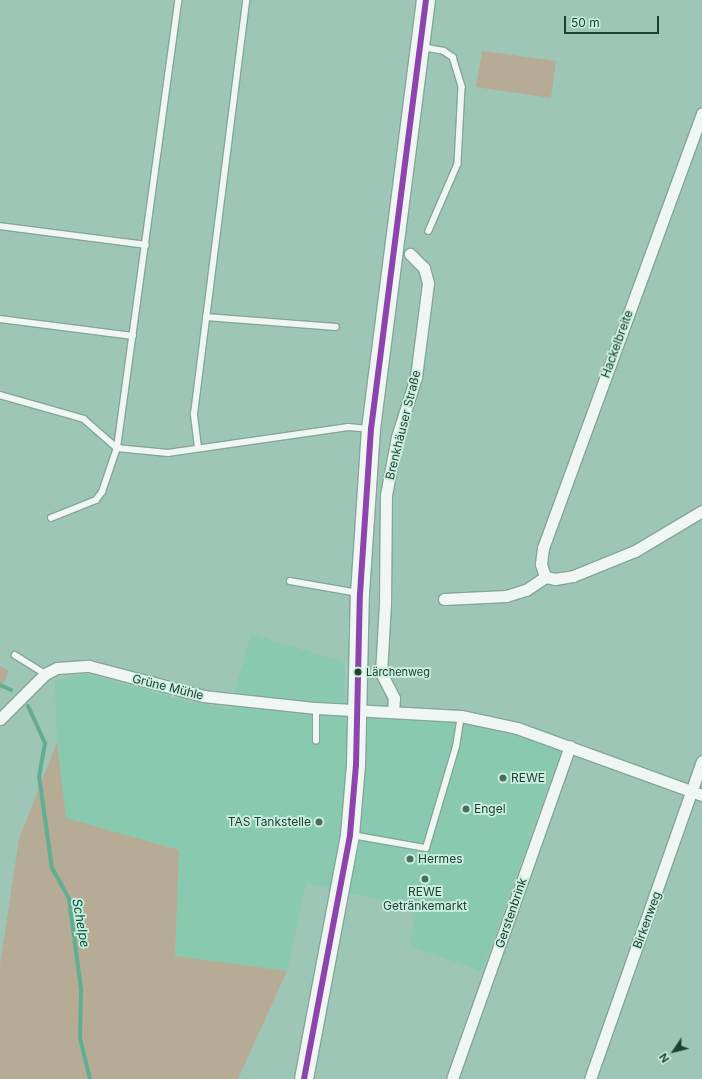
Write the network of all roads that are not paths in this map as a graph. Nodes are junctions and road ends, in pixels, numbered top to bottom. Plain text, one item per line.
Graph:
1 (178, 0) edge
2 (246, 0) edge
3 (426, 0) edge
4 (420, 47) junction
5 (702, 112) edge
6 (0, 226) edge
7 (429, 231) dead end
8 (146, 245) junction
9 (402, 250) junction
10 (206, 317) junction
11 (0, 319) edge
12 (336, 328) dead end
13 (133, 336) junction
14 (0, 395) edge
15 (371, 429) junction
16 (116, 448) junction
17 (198, 448) junction
18 (702, 511) edge
19 (51, 518) dead end
20 (545, 577) junction
21 (290, 581) dead end
22 (360, 594) junction
23 (444, 599) dead end
24 (15, 655) dead end
25 (45, 674) junction
26 (316, 708) junction
27 (357, 710) junction
28 (393, 712) junction
29 (460, 716) junction
30 (0, 719) edge
31 (316, 741) dead end
32 (570, 746) junction
33 (702, 761) edge
34 (698, 793) edge
35 (350, 835) junction
36 (304, 1079) edge
37 (452, 1079) edge
38 (590, 1079) edge

1 - 8 lane
2 - 10 lane
3 - 4 main road, Brenkhäuser Straße
4 - 7 lane
4 - 9 main road, Brenkhäuser Straße
5 - 20 street, Hackelbreite
6 - 8 lane
8 - 13 lane
9 - 15 main road, Brenkhäuser Straße
9 - 28 street, Brenkhäuser Straße
10 - 12 lane
10 - 17 lane
11 - 13 lane
13 - 16 lane
14 - 16 lane
15 - 17 lane
15 - 22 main road, Brenkhäuser Straße
16 - 17 lane
16 - 19 lane
18 - 20 street
20 - 23 street
21 - 22 lane
22 - 27 main road, Brenkhäuser Straße
24 - 25 lane
25 - 26 street, Grüne Mühle
25 - 30 street, Grüne Mühle
26 - 27 street, Grüne Mühle
26 - 31 lane
27 - 28 street
27 - 35 main road, Brenkhäuser Straße
28 - 29 street
29 - 32 street
29 - 35 lane
32 - 34 street
32 - 37 street, Gerstenbrink
33 - 34 street, Birkenweg
34 - 38 street, Birkenweg
35 - 36 main road, Brenkhäuser Straße

